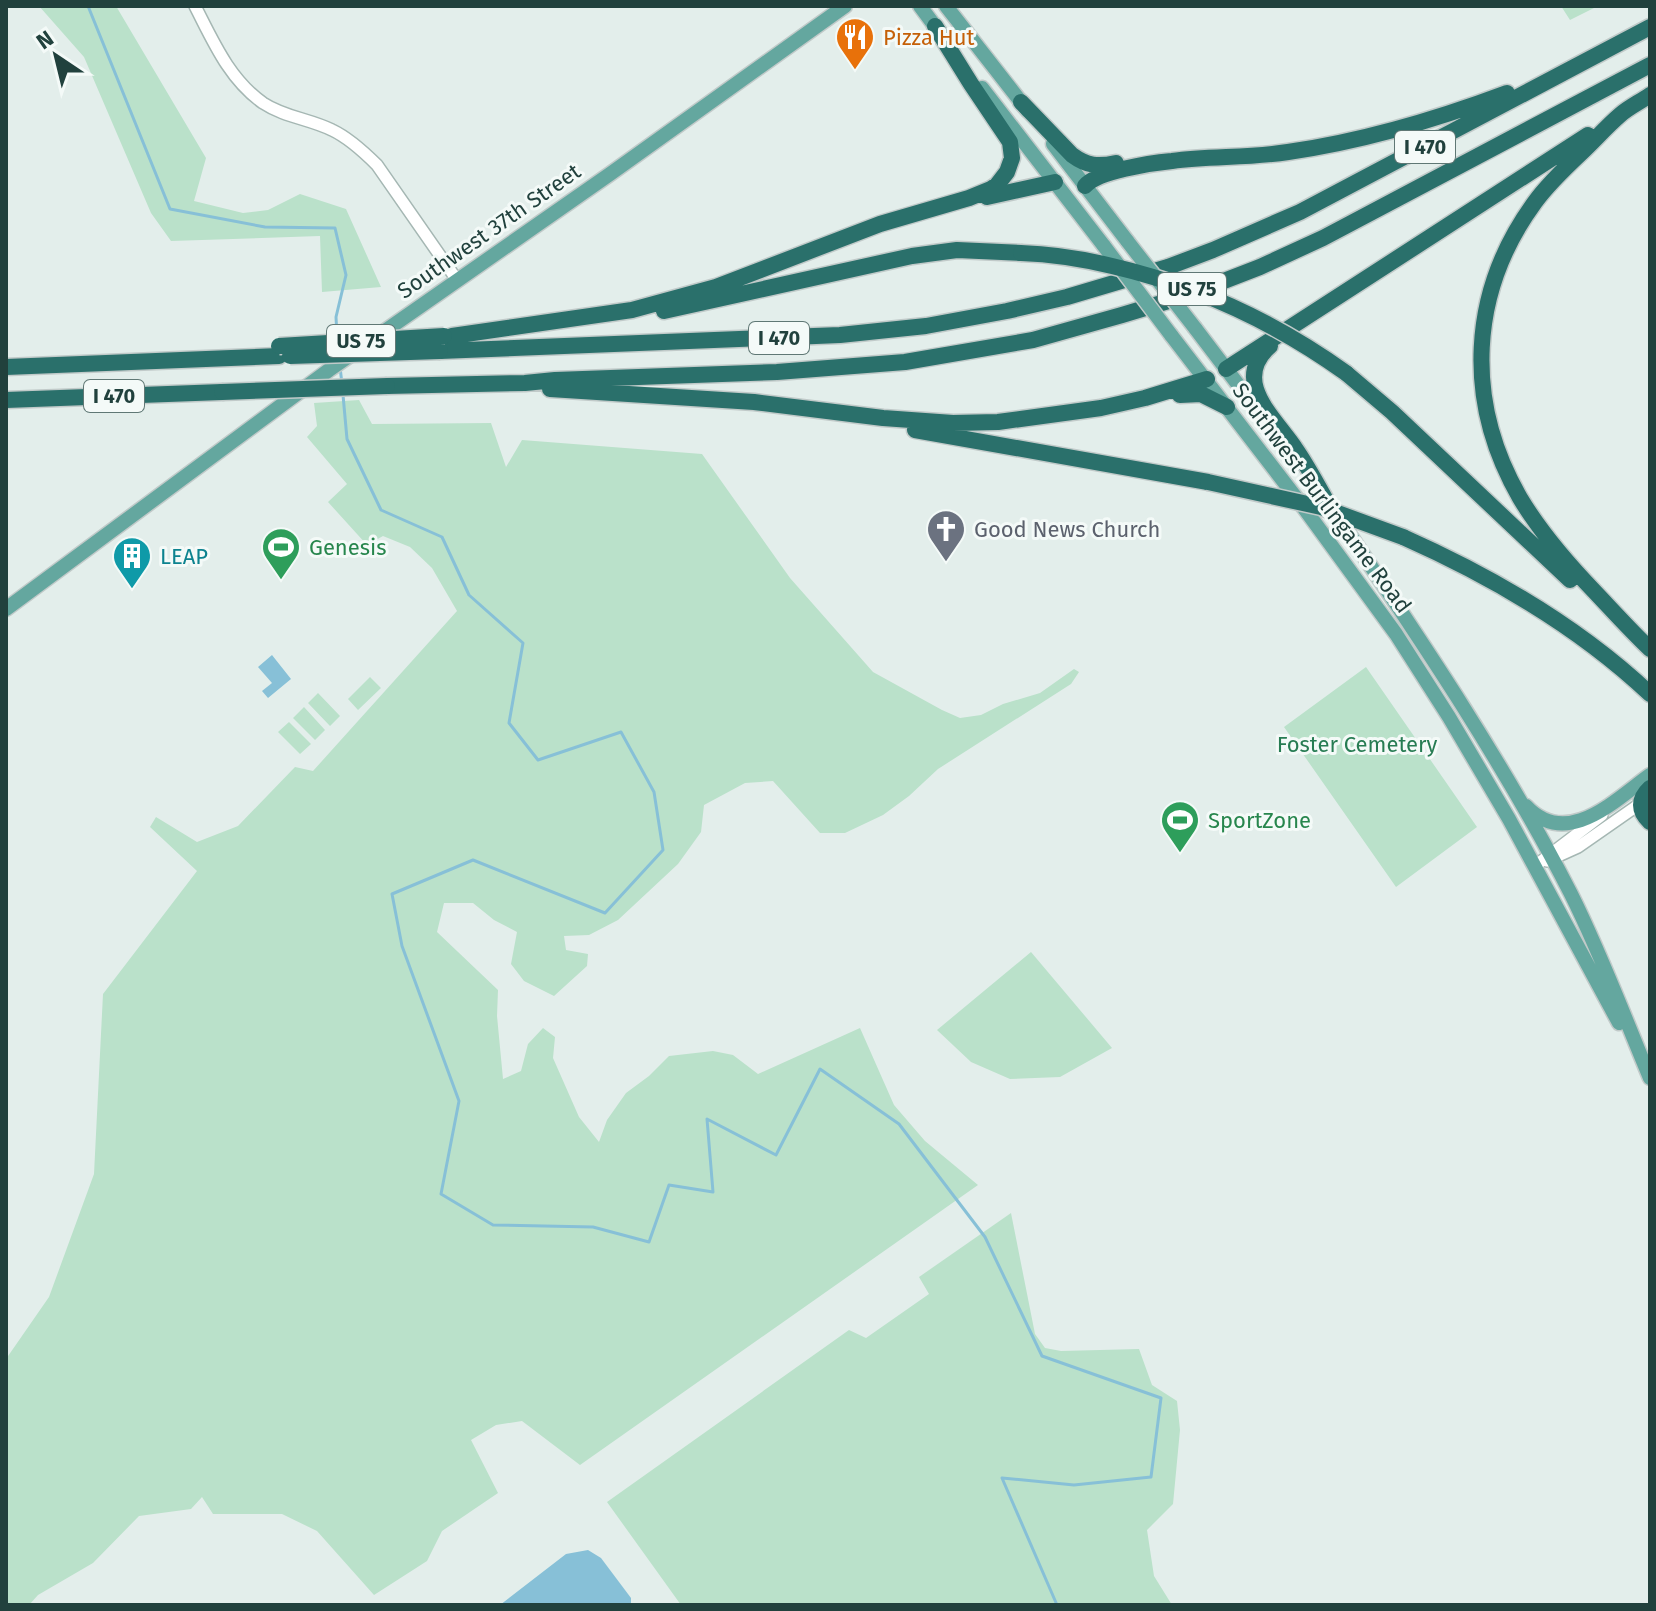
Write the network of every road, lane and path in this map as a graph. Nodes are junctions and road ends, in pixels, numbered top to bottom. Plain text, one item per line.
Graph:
1 (195, 6) edge
2 (845, 6) edge
3 (920, 6) edge
4 (946, 6) edge
5 (935, 26) junction
6 (1650, 27) edge
7 (1650, 65) edge
8 (1565, 73) junction
9 (1650, 95) edge
10 (1021, 102) junction
11 (1622, 113) junction
12 (1285, 153) junction
13 (1055, 182) junction
14 (1085, 186) junction
15 (969, 198) junction
16 (1083, 219) junction
17 (457, 280) junction
18 (1294, 326) junction
19 (445, 341) junction
20 (6, 367) edge
21 (1226, 369) junction
22 (1207, 379) junction
23 (525, 383) junction
24 (6, 400) edge
25 (724, 400) junction
26 (1227, 407) junction
27 (1101, 408) junction
28 (1327, 502) junction
29 (6, 609) edge
30 (1633, 633) junction
31 (1650, 649) edge
32 (1650, 694) edge
33 (1650, 778) edge
34 (1650, 788) edge
35 (1513, 791) junction
36 (1645, 800) edge
37 (1650, 822) edge
38 (1550, 857) junction
39 (1535, 866) junction
40 (1638, 1049) junction
41 (1650, 1078) edge

1 - 17 street
2 - 17 main road, Southwest 37th Street
3 - 5 main road, Southwest Burlingame Road
4 - 10 main road, Southwest Burlingame Road
5 - 13 main road, Southwest Burlingame Road
5 - 15 highway
6 - 8 highway, I 470
7 - 23 highway, I 470
8 - 12 highway
8 - 19 highway, I 470
9 - 11 highway
10 - 12 highway
10 - 14 main road, Southwest Burlingame Road
11 - 18 highway
11 - 30 highway
12 - 14 highway
13 - 14 main road
13 - 15 highway
13 - 16 main road, Southwest Burlingame Road
14 - 16 main road
14 - 21 main road, Southwest Burlingame Road, bridge
15 - 19 highway
16 - 22 main road, Southwest Burlingame Road, bridge
17 - 29 main road, Southwest 37th Street
18 - 21 highway
18 - 28 highway
19 - 20 highway, I 470, bridge
19 - 30 highway, US 75, bridge
21 - 22 main road
21 - 28 main road, Southwest Burlingame Road
22 - 26 main road, Southwest Burlingame Road
22 - 27 highway
23 - 24 highway, I 470, bridge
23 - 25 highway
25 - 27 highway
25 - 32 highway, bridge
26 - 27 highway
26 - 39 main road, Southwest Burlingame Road
28 - 35 main road, Southwest Burlingame Road
30 - 31 highway, US 75
33 - 35 main road
33 - 38 street
34 - 36 highway
35 - 38 main road, Southwest Burlingame Road
36 - 37 highway
36 - 38 street
38 - 39 street
38 - 40 main road, Southwest Burlingame Road
39 - 40 main road, Southwest Burlingame Road
40 - 41 main road, Southwest Burlingame Road

